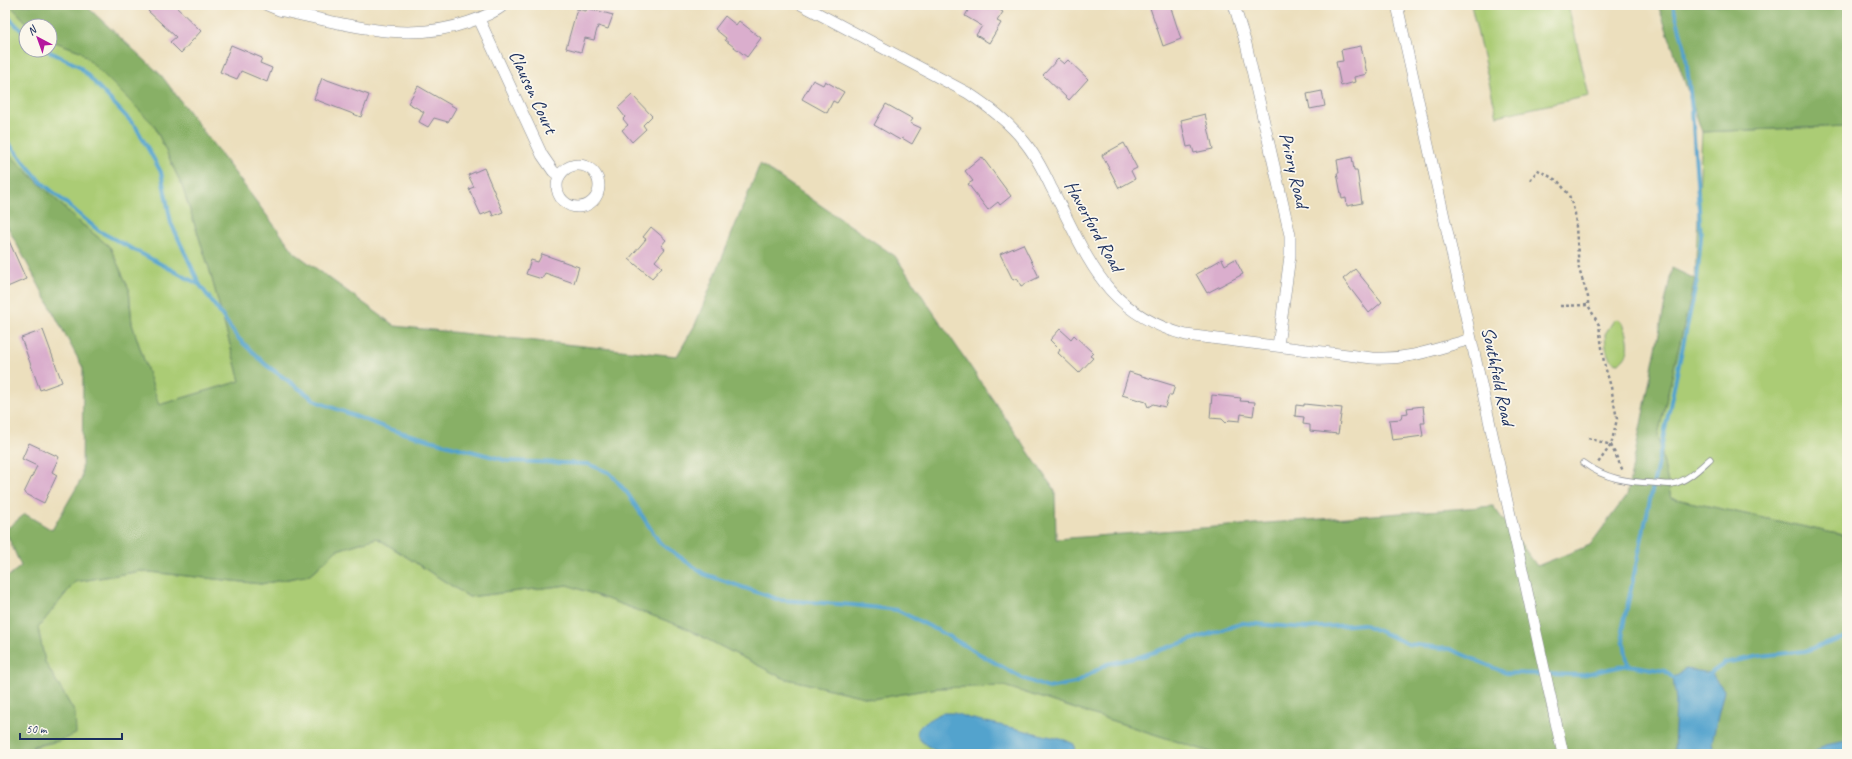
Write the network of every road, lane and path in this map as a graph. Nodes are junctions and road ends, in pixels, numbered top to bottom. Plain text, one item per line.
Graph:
1 (267, 5) edge
2 (504, 5) edge
3 (802, 5) edge
4 (1234, 5) edge
5 (1397, 5) edge
6 (479, 19) junction
7 (559, 176) dead end
8 (1530, 180) dead end
9 (1588, 305) junction
10 (1560, 306) dead end
11 (1471, 339) junction
12 (1278, 346) junction
13 (1588, 438) dead end
14 (1611, 445) junction
15 (1710, 459) dead end
16 (1584, 463) dead end
17 (1593, 470) junction
18 (1627, 480) junction
19 (1563, 754) edge

1 - 6 street
2 - 6 street
3 - 12 street, Haverford Road
4 - 12 street, Priory Road
5 - 11 street, Southfield Road
6 - 7 street, Clausen Court
8 - 9 path
9 - 10 path
9 - 14 path
11 - 12 street, Haverford Road
11 - 19 street, Southfield Road
13 - 14 path
14 - 17 path
14 - 18 path
15 - 18 lane
16 - 17 lane
17 - 18 lane

